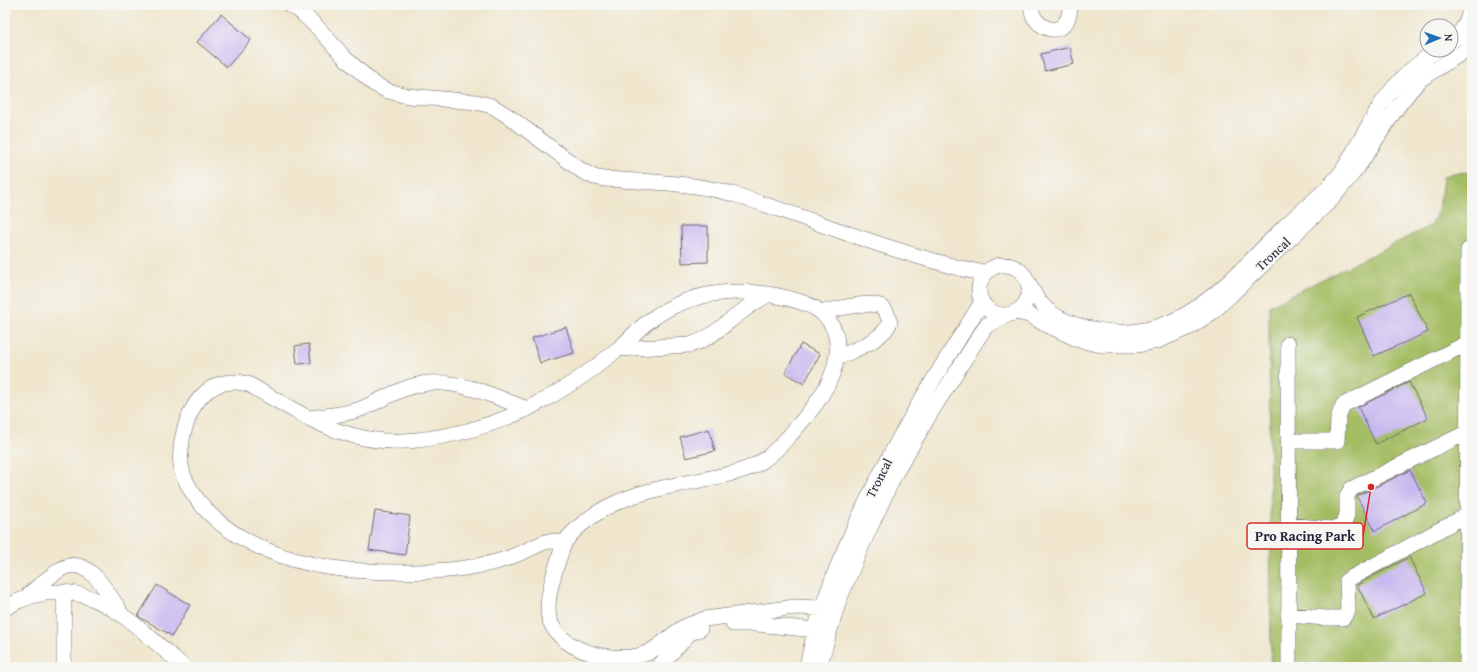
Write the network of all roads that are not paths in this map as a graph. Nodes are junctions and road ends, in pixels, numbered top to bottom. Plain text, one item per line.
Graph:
1 (290, 5) edge
2 (1031, 5) edge
3 (1070, 5) edge
4 (1470, 5) edge
5 (1459, 35) edge
6 (1472, 41) edge
7 (1427, 58) edge
8 (1468, 250) dead end
9 (952, 265) junction
10 (986, 272) junction
11 (1028, 282) junction
12 (769, 294) junction
13 (980, 295) junction
14 (822, 312) junction
15 (1011, 314) junction
16 (1468, 338) junction
17 (1288, 344) dead end
18 (618, 349) junction
19 (836, 358) junction
20 (527, 409) junction
21 (309, 418) junction
22 (1468, 432) junction
23 (1288, 441) junction
24 (1467, 515) junction
25 (1288, 525) junction
26 (564, 543) junction
27 (64, 592) junction
28 (24, 598) junction
29 (5, 608) edge
30 (822, 608) junction
31 (1288, 615) junction
32 (127, 619) junction
33 (815, 630) junction
34 (608, 662) edge
35 (64, 667) edge
36 (184, 667) edge
37 (658, 667) edge
38 (806, 667) edge
39 (819, 667) edge
40 (1289, 667) edge
41 (1467, 667) edge

1 - 9 street
2 - 3 street
4 - 5 street
6 - 15 street, Troncal
7 - 11 street, Troncal
8 - 16 street
9 - 10 street
9 - 13 street
10 - 11 street, Troncal
10 - 13 street, Troncal
11 - 15 street, Troncal
12 - 14 street
12 - 18 street
12 - 18 street
13 - 15 street, Troncal
13 - 30 street, Troncal
14 - 19 street
14 - 19 street
15 - 39 street, Troncal
16 - 22 street
16 - 23 street
17 - 23 street
18 - 20 street
19 - 26 street
20 - 21 street
20 - 21 street
21 - 26 street
22 - 24 street
22 - 25 street
23 - 25 street
24 - 31 street
24 - 41 street
25 - 31 street
26 - 34 street
27 - 28 street
27 - 32 street
27 - 35 street
28 - 29 street
28 - 32 street
30 - 33 street, Troncal
30 - 34 street
31 - 40 street
32 - 36 street
33 - 37 street
33 - 38 street, Troncal

